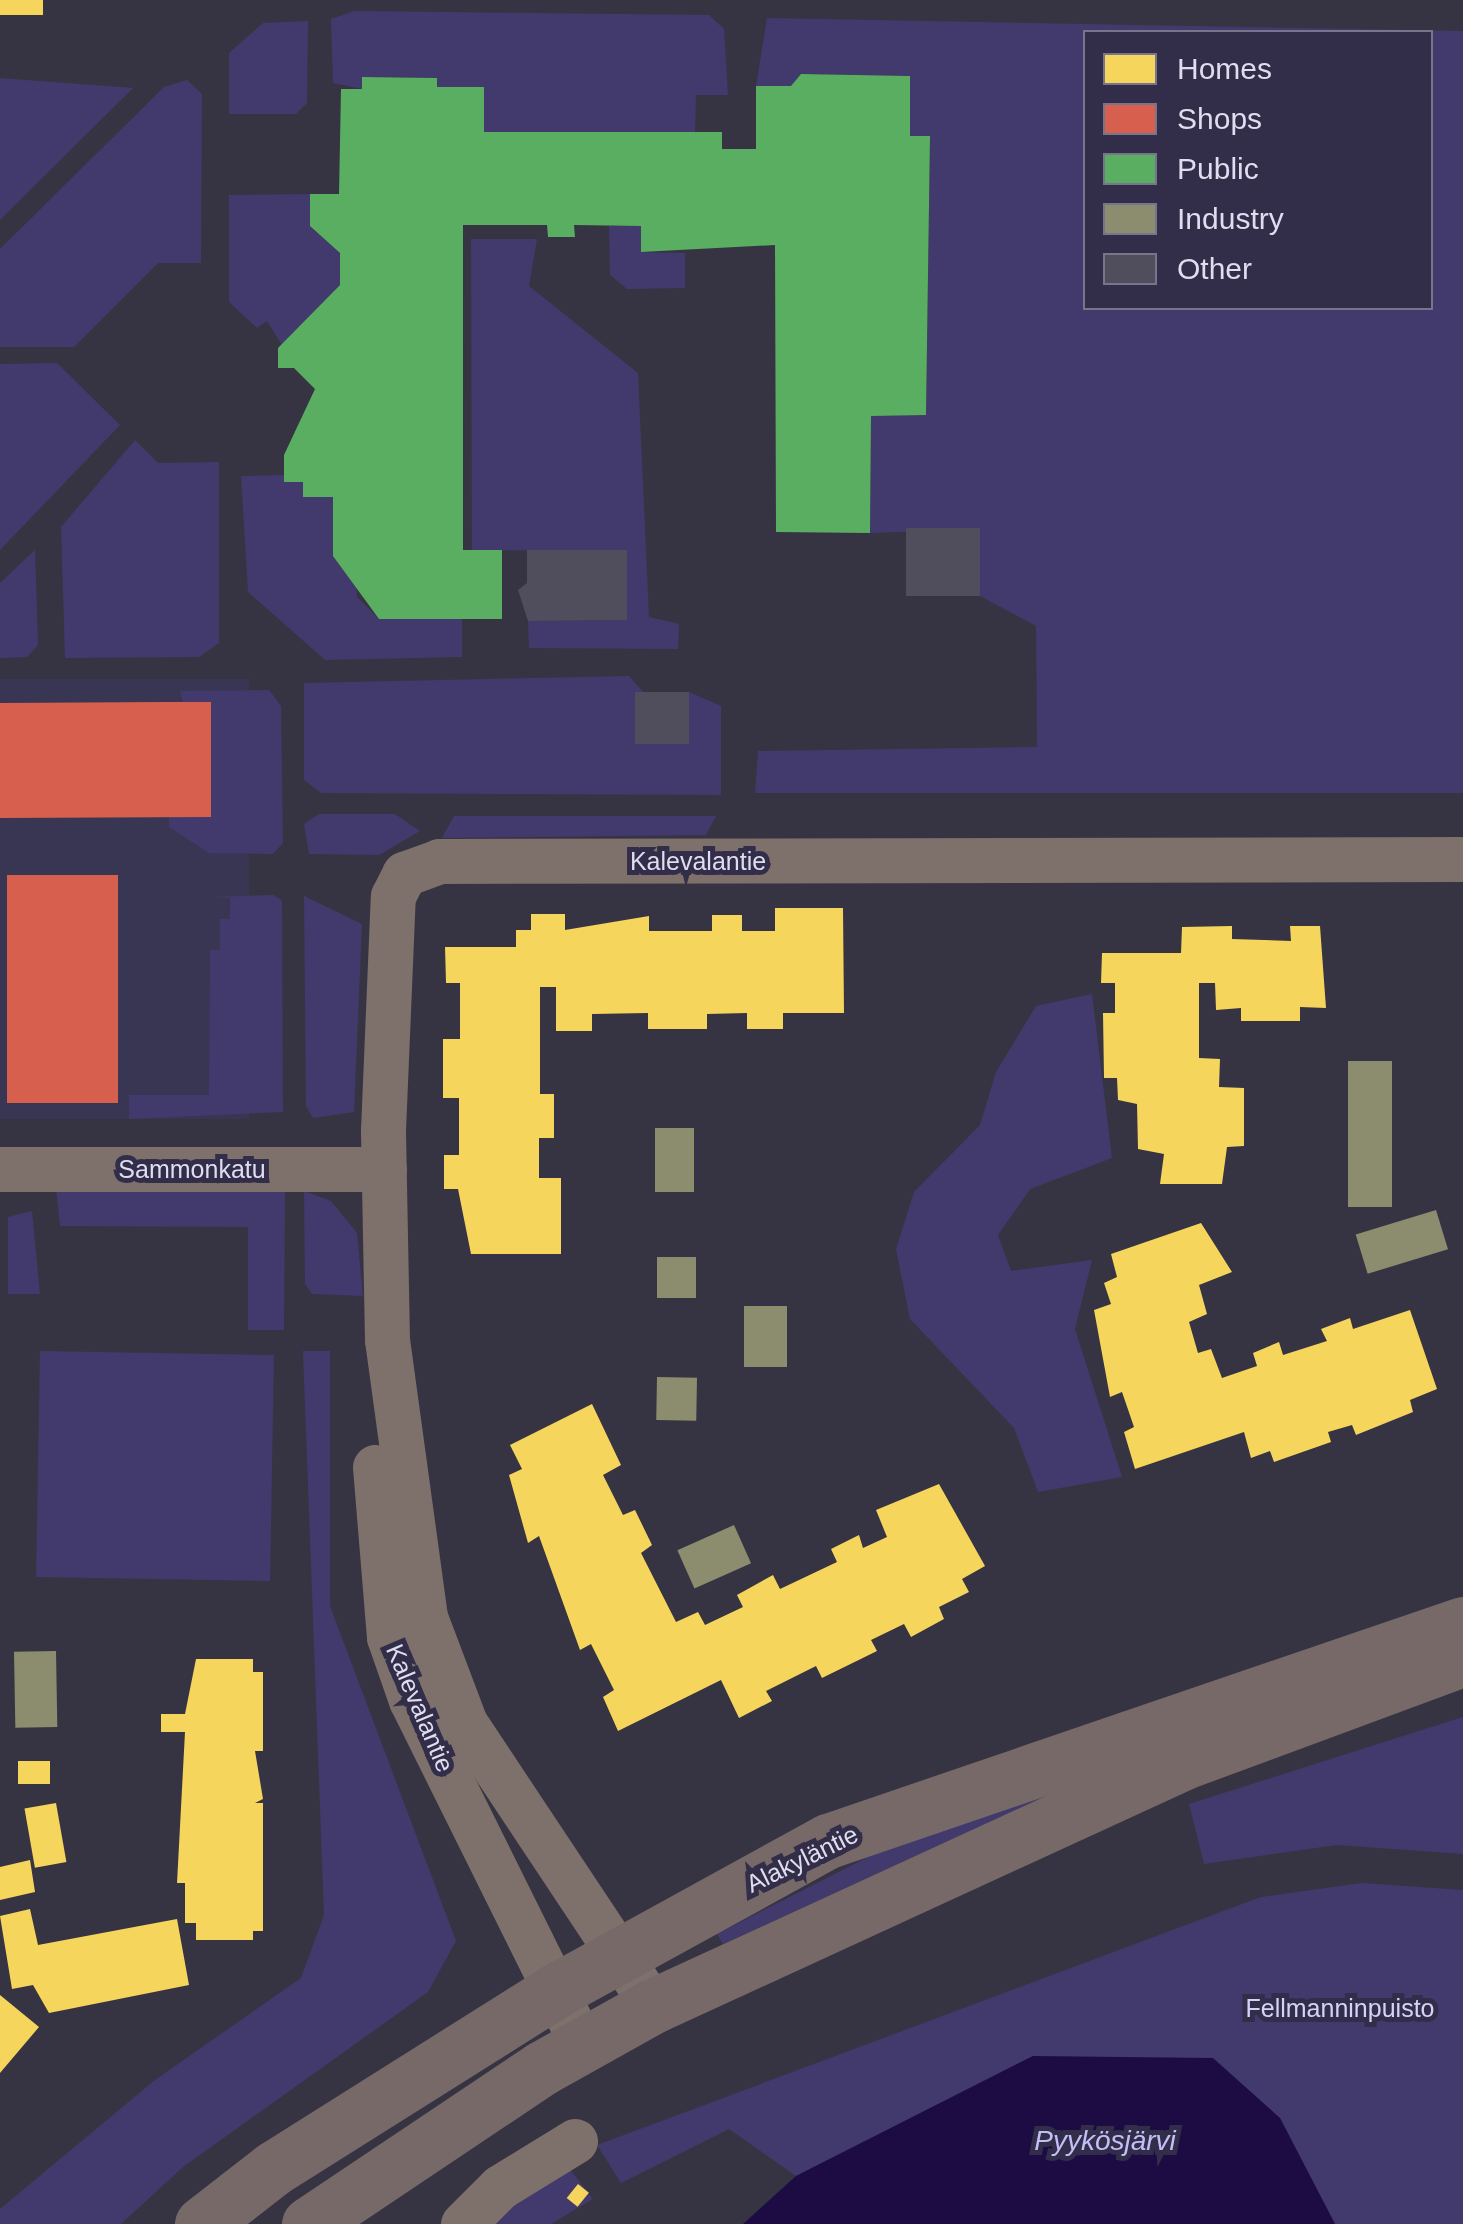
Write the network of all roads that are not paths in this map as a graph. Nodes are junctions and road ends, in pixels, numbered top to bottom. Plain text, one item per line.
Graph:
1 (1463, 859) edge
2 (0, 1168) edge
3 (384, 1168) junction
4 (387, 1340) junction
5 (1463, 1624) edge
6 (1463, 1659) edge
7 (624, 1953) junction
8 (553, 1992) junction
9 (653, 2006) junction
10 (582, 2045) junction
11 (575, 2142) dead end
12 (202, 2224) edge
13 (309, 2224) edge
14 (464, 2224) edge

1 - 3 street, Kalevalantie
2 - 3 street, Sammonkatu
3 - 4 street, Kalevalantie
4 - 7 street, Kalevalantie
4 - 8 street, Kalevalantie
5 - 7 main road, Alakyläntie
6 - 9 main road
7 - 8 main road, Alakyläntie
7 - 9 street, Kalevalantie
8 - 10 street, Kalevalantie
8 - 12 main road, Alakyläntie
9 - 10 main road
10 - 13 main road
11 - 14 street

